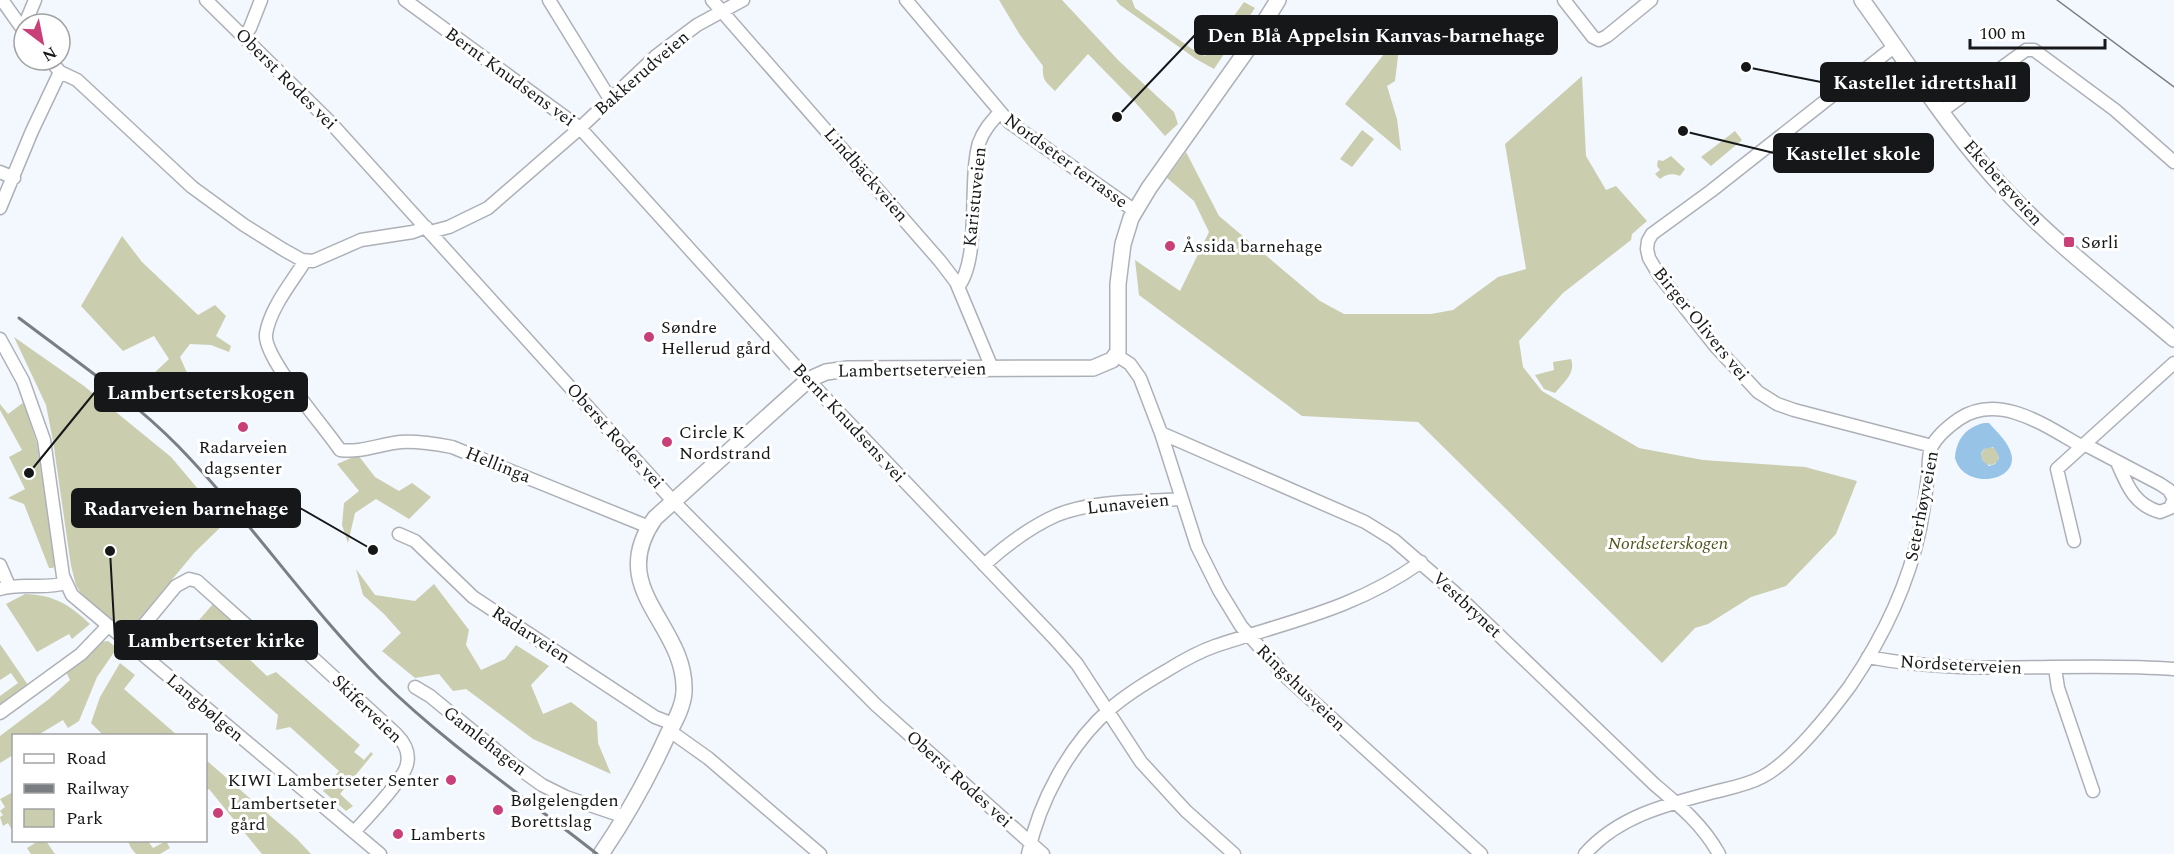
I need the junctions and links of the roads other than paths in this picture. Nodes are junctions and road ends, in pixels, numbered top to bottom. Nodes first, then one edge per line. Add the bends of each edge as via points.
1 (2, 0) edge
2 (206, 0) edge
3 (261, 0) edge
4 (405, 0) edge
5 (549, 0) edge
6 (712, 0) edge
7 (743, 0) edge
8 (906, 0) edge
9 (1278, 0) edge
10 (1564, 0) edge
11 (1651, 0) edge
12 (1862, 0) edge
13 (722, 11) junction
14 (12, 12) edge
15 (244, 37) junction
16 (1895, 46) junction
17 (60, 72) joint
18 (610, 99) junction
19 (1942, 111) junction
20 (1000, 112) junction
21 (580, 128) junction
22 (2174, 162) edge
23 (0, 172) edge
24 (14, 178) junction
25 (0, 208) edge
26 (1135, 211) junction
27 (428, 230) junction
28 (305, 261) junction
29 (958, 286) junction
30 (0, 339) edge
31 (2174, 339) edge
32 (1116, 355) junction
33 (2174, 363) edge
34 (992, 368) junction
35 (808, 380) junction
36 (1161, 433) junction
37 (2082, 445) junction
38 (1932, 446) junction
39 (2117, 462) junction
40 (1181, 499) junction
41 (673, 501) junction
42 (649, 527) junction
43 (399, 534) dead end
44 (2074, 541) dead end
45 (1421, 562) junction
46 (0, 565) edge
47 (984, 565) junction
48 (65, 582) junction
49 (5, 587) edge
50 (107, 627) junction
51 (1248, 636) junction
52 (128, 644) junction
53 (1868, 657) junction
54 (2055, 668) junction
55 (2174, 669) edge
56 (415, 687) dead end
57 (1108, 710) junction
58 (0, 713) edge
59 (672, 728) junction
60 (2093, 791) dead end
61 (1676, 801) junction
62 (625, 817) junction
63 (354, 832) junction
64 (1029, 849) edge
65 (604, 850) edge
66 (380, 854) edge
67 (820, 854) edge
68 (1042, 854) edge
69 (1234, 854) edge
70 (1481, 854) edge
71 (1585, 854) edge
72 (1719, 854) edge

1 - 14 street
2 - 15 street, Oberst Rodes vei
3 - 15 street
4 - 21 street, Bernt Knudsens vei
5 - 18 street
6 - 13 street, Lindbäckveien
7 - 13 street, Bakkerudveien
8 - 20 street, Nordseter terrasse
9 - 26 main road
10 - 11 street via 1599,40
12 - 16 main road, Ekebergveien
13 - 18 street, Bakkerudveien via 672,44
13 - 29 street, Lindbäckveien
15 - 27 street, Oberst Rodes vei via 330,122
16 - 19 main road, Ekebergveien
16 - 38 street, Birger Olivers vei via 1652,234 1647,249 1659,275 1681,303 1746,381 1766,398 1794,410
17 - 24 street
17 - 28 street via 77,80 207,198
18 - 21 street, Bakkerudveien
19 - 22 street via 2026,50 2034,50 2115,110
19 - 31 main road, Ekebergveien via 2027,213
20 - 26 street, Nordseter terrasse via 1022,133
20 - 29 street, Karistuveien via 986,127 978,145 970,249
21 - 27 street, Bakkerudveien via 488,208 449,227
21 - 35 street, Bernt Knudsens vei
23 - 24 street
24 - 25 street
26 - 32 main road via 1125,239 1118,284
27 - 28 street, Bakkerudveien via 361,240
27 - 41 street, Oberst Rodes vei
28 - 42 street, Hellinga via 274,312 266,334 267,346 340,450 401,442 453,447
29 - 34 street, Lindbäckveien
30 - 48 street, Langbølgen via 23,381 44,440
32 - 34 main road, Lambertseterveien via 1093,368
32 - 36 street, Ringshusveien via 1130,364 1140,378
33 - 37 street
34 - 35 main road, Lambertseterveien via 848,369
35 - 41 main road, Lambertseterveien
35 - 47 street, Bernt Knudsens vei
36 - 40 street, Ringshusveien
36 - 45 street, Vestbrynet via 1365,522
37 - 38 street, Seterhøyveien via 2027,417 1992,410 1960,418
37 - 39 street, Seterhøyveien
37 - 44 street via 2057,469
38 - 53 street, Seterhøyveien via 1912,559 1896,603
39 - 39 street, Seterhøyveien via 2172,494 2173,504 2165,511 2156,511 2140,503
40 - 47 street, Lunaveien via 1096,505 1058,515 1017,538
40 - 51 street, Ringshusveien via 1206,566
41 - 42 main road, Lambertseterveien
41 - 64 street, Oberst Rodes vei via 876,705
42 - 59 main road, Lambertseterveien via 639,548 638,571 683,674 683,698
43 - 59 street, Radarveien via 415,541 473,597
45 - 51 street via 1332,610
45 - 61 street, Vestbrynet
46 - 49 street
47 - 57 street, Bernt Knudsens vei via 1077,664
48 - 49 street
48 - 50 street, Langbølgen via 75,598
50 - 52 street, Langbølgen
50 - 58 street via 81,654
51 - 57 street via 1178,664
51 - 70 street, Ringshusveien via 1283,674
52 - 63 street, Langbølgen
52 - 63 street, Skiferveien via 176,586 193,579 253,631 300,646 404,742 408,752 405,770
53 - 54 street, Nordseterveien via 1946,668
53 - 61 street, Seterhøyveien via 1815,729 1767,774 1742,785
54 - 55 street, Nordseterveien
54 - 60 street via 2058,688
56 - 62 street, Gamlehagen via 542,785
57 - 64 street via 1061,771
57 - 69 street, Bernt Knudsens vei via 1142,762 1186,811
59 - 62 main road, Lambertseterveien
59 - 67 street, Radarveien
61 - 71 street, Seterhøyveien via 1624,823
61 - 72 street, Vestbrynet
62 - 65 main road, Lambertseterveien
63 - 66 street, Langbølgen
64 - 68 street, Oberst Rodes vei

